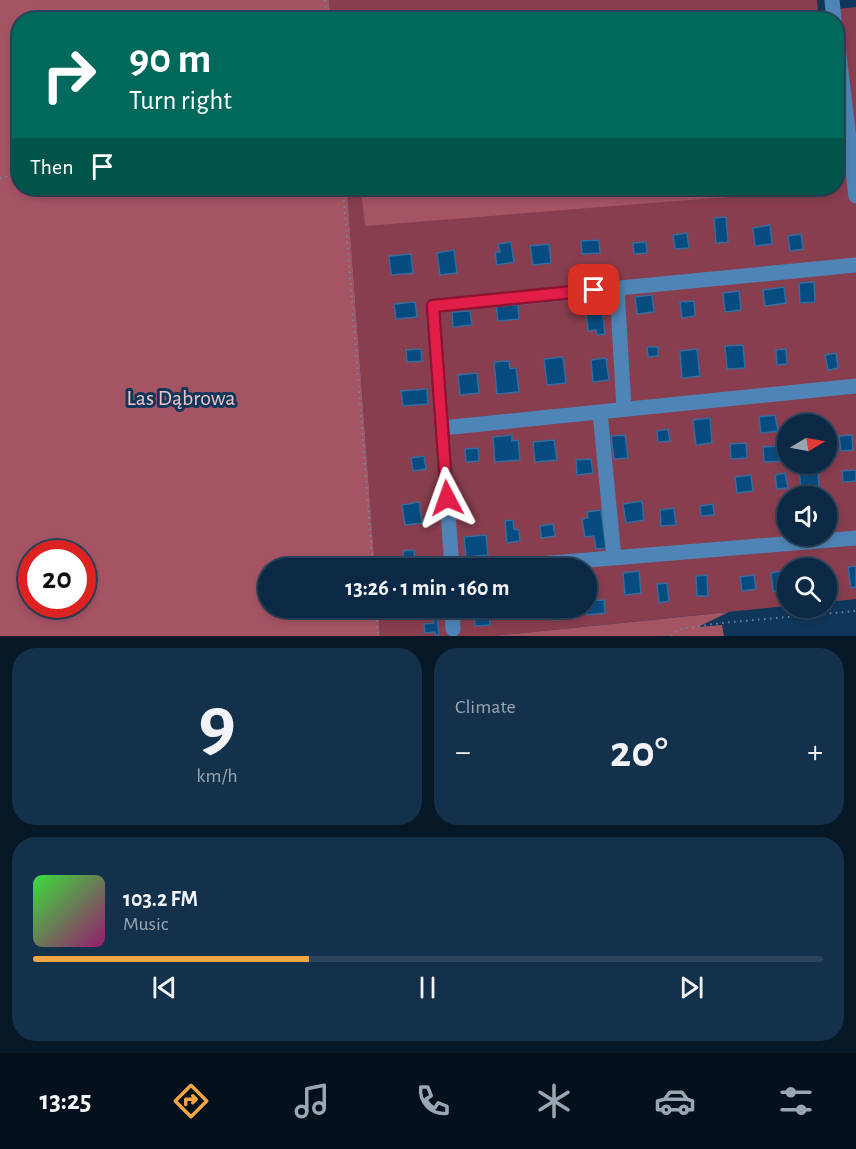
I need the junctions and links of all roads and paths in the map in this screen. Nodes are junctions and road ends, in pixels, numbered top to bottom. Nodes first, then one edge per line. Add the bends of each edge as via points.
1 (844, 129) edge
2 (344, 195) edge
3 (856, 196) edge
4 (856, 265) edge
5 (617, 288) junction
6 (856, 386) edge
7 (624, 409) junction
8 (600, 412) junction
9 (442, 428) junction
10 (856, 538) edge
11 (372, 558) edge
12 (451, 558) edge
13 (614, 558) junction
14 (597, 559) edge
15 (856, 611) edge
16 (377, 618) edge
17 (452, 618) edge
18 (453, 629) dead end
19 (378, 636) edge
20 (670, 636) edge

1 - 3 lane
2 - 11 path
4 - 5 lane
5 - 7 lane
5 - 9 lane via 433,306
6 - 7 lane
7 - 8 lane
8 - 9 lane
8 - 13 lane
9 - 12 lane
10 - 13 lane
13 - 14 lane
15 - 20 path via 680,628
16 - 19 path
17 - 18 lane

